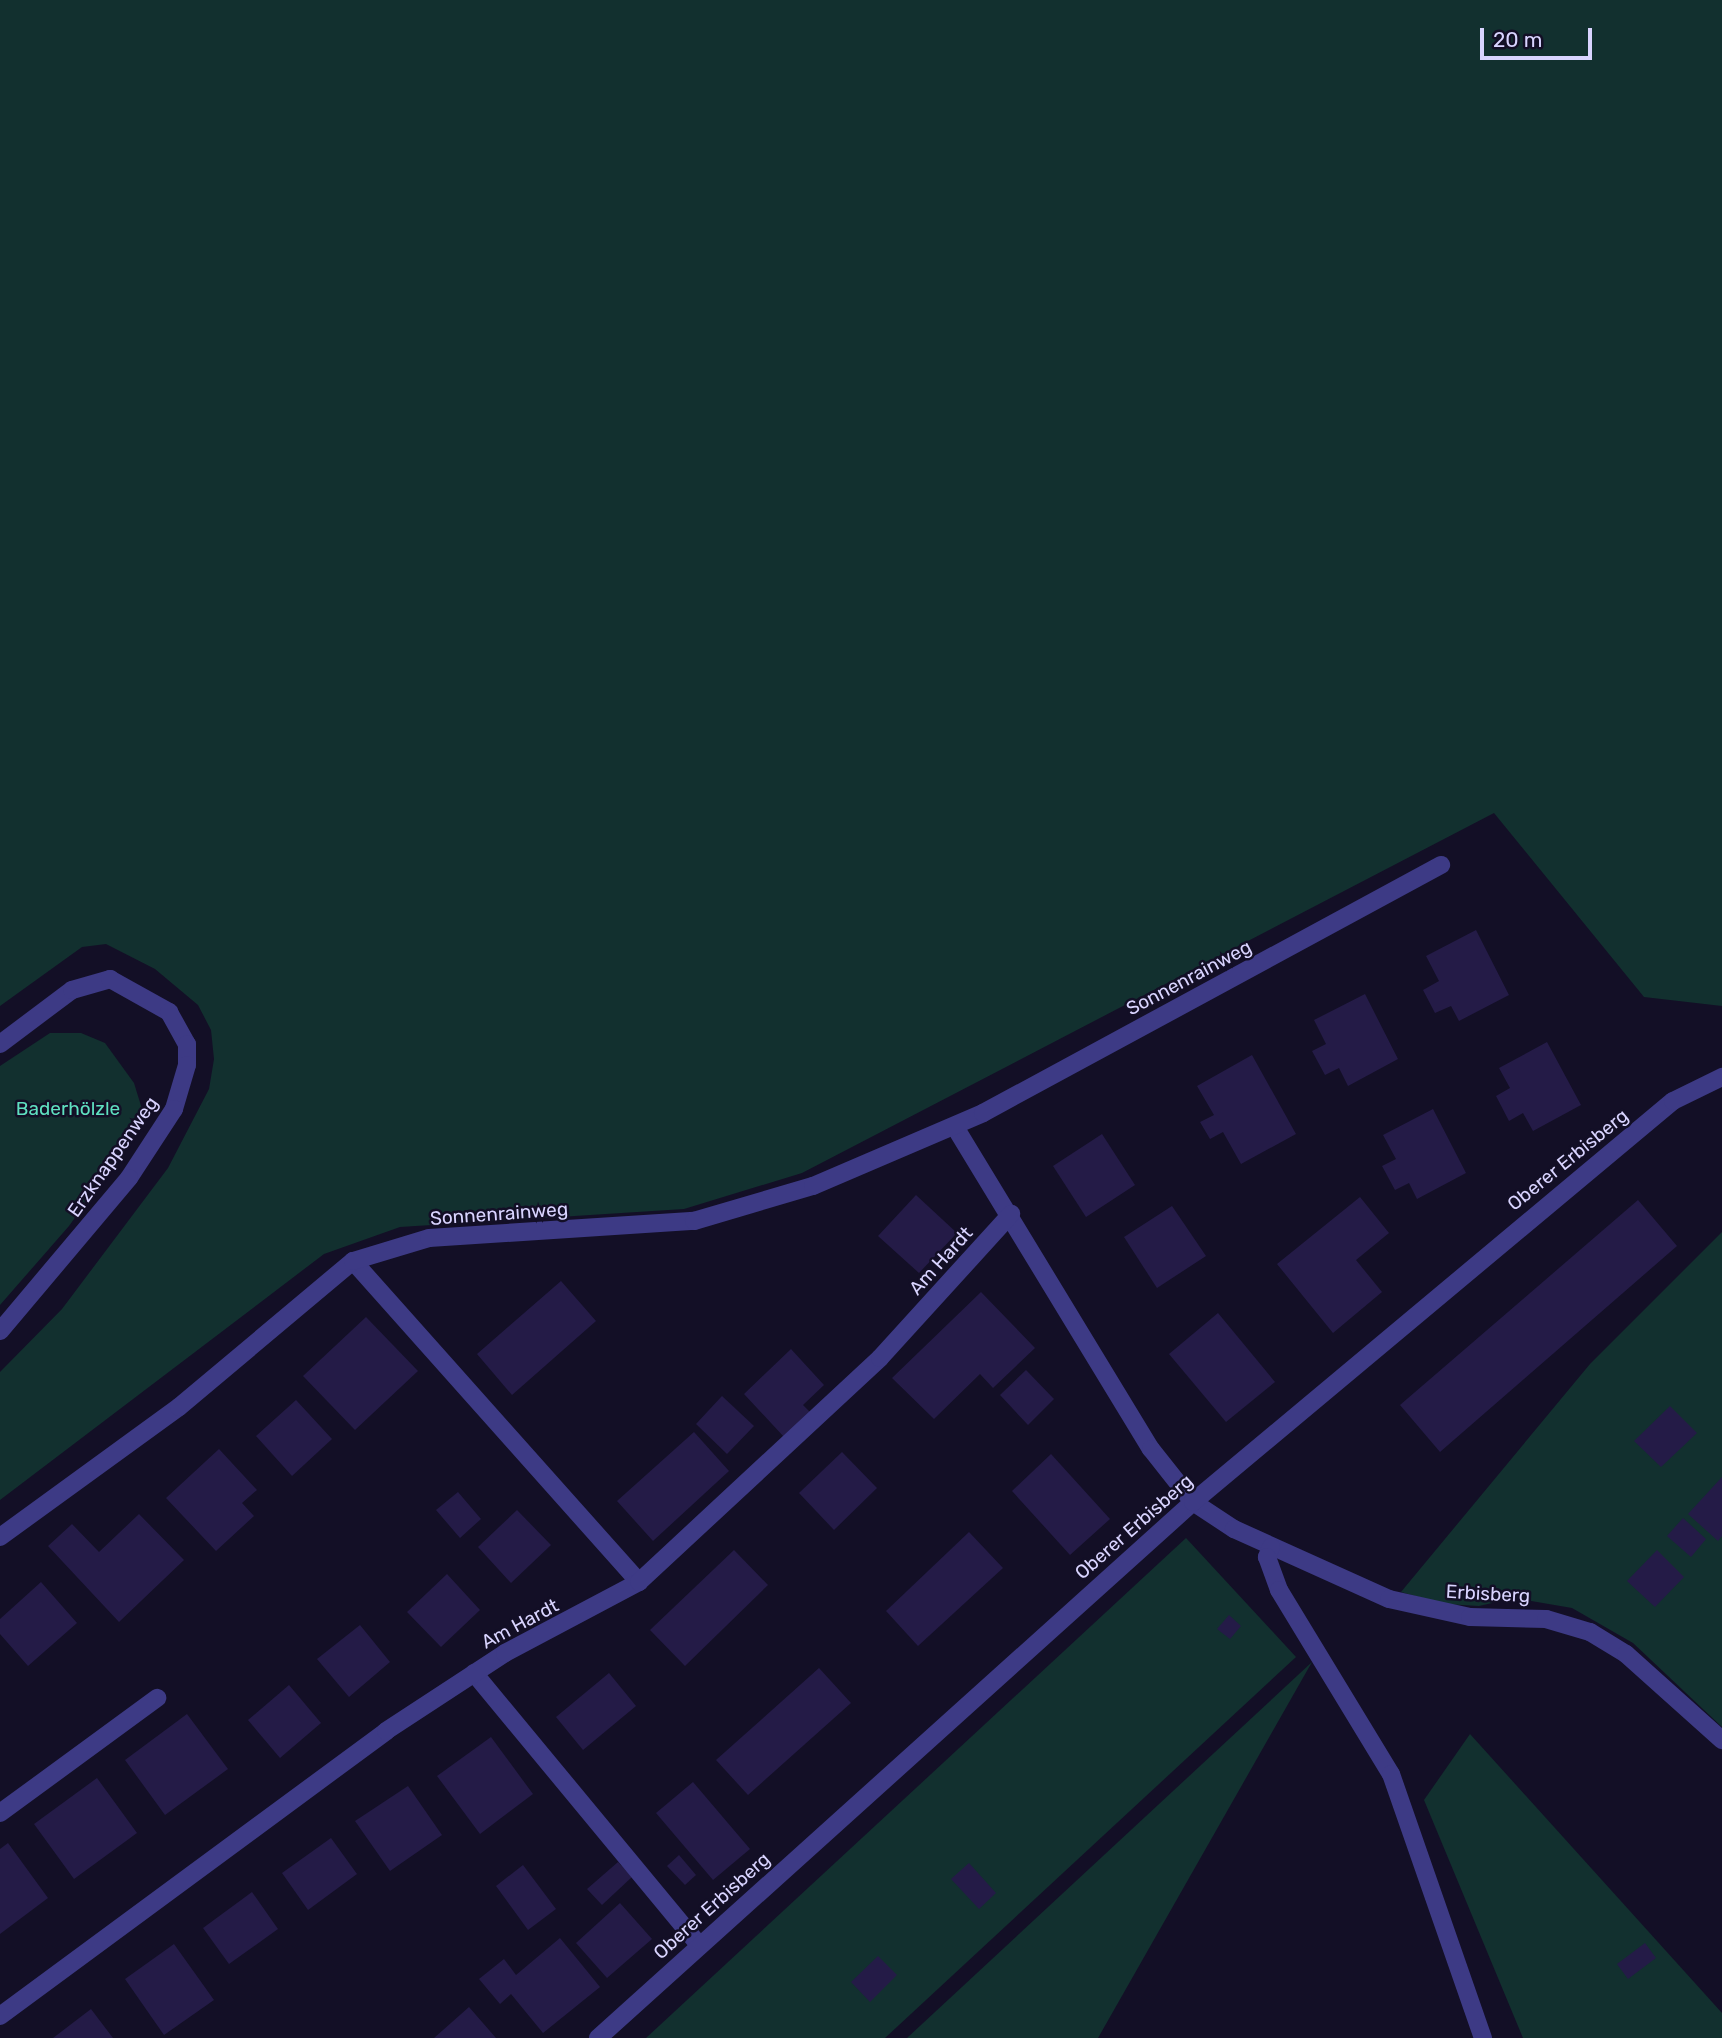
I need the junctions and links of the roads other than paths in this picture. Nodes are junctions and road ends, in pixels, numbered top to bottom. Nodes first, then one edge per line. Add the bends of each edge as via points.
1 (1441, 865) dead end
2 (0, 1044) edge
3 (1722, 1077) edge
4 (955, 1127) junction
5 (1011, 1214) junction
6 (353, 1261) junction
7 (0, 1331) edge
8 (1193, 1502) junction
9 (0, 1537) edge
10 (1271, 1547) junction
11 (639, 1582) junction
12 (474, 1673) junction
13 (157, 1698) dead end
14 (1722, 1740) edge
15 (0, 1813) edge
16 (700, 1946) junction
17 (0, 2016) edge
18 (598, 2038) edge
19 (1483, 2038) edge

1 - 4 street, Sonnenrainweg
2 - 7 street, Erzknappenweg via 72,990 110,979 169,1012 187,1044 187,1065 174,1110 128,1178
3 - 8 street, Oberer Erbisberg via 1673,1101
4 - 5 street
4 - 6 street, Sonnenrainweg via 730,1213 660,1225 429,1238
5 - 8 street via 1151,1449
5 - 11 street, Am Hardt via 862,1377
6 - 9 street, Sonnenrainweg via 179,1407
6 - 11 street
8 - 10 street, Erbisberg
8 - 16 street, Oberer Erbisberg
10 - 14 street, Erbisberg via 1426,1610 1527,1616 1590,1632 1626,1654
10 - 19 street via 1267,1557 1279,1590 1391,1774
11 - 12 street, Am Hardt
12 - 16 street
12 - 17 street, Am Hardt via 321,1776
13 - 15 street
16 - 18 street, Oberer Erbisberg

